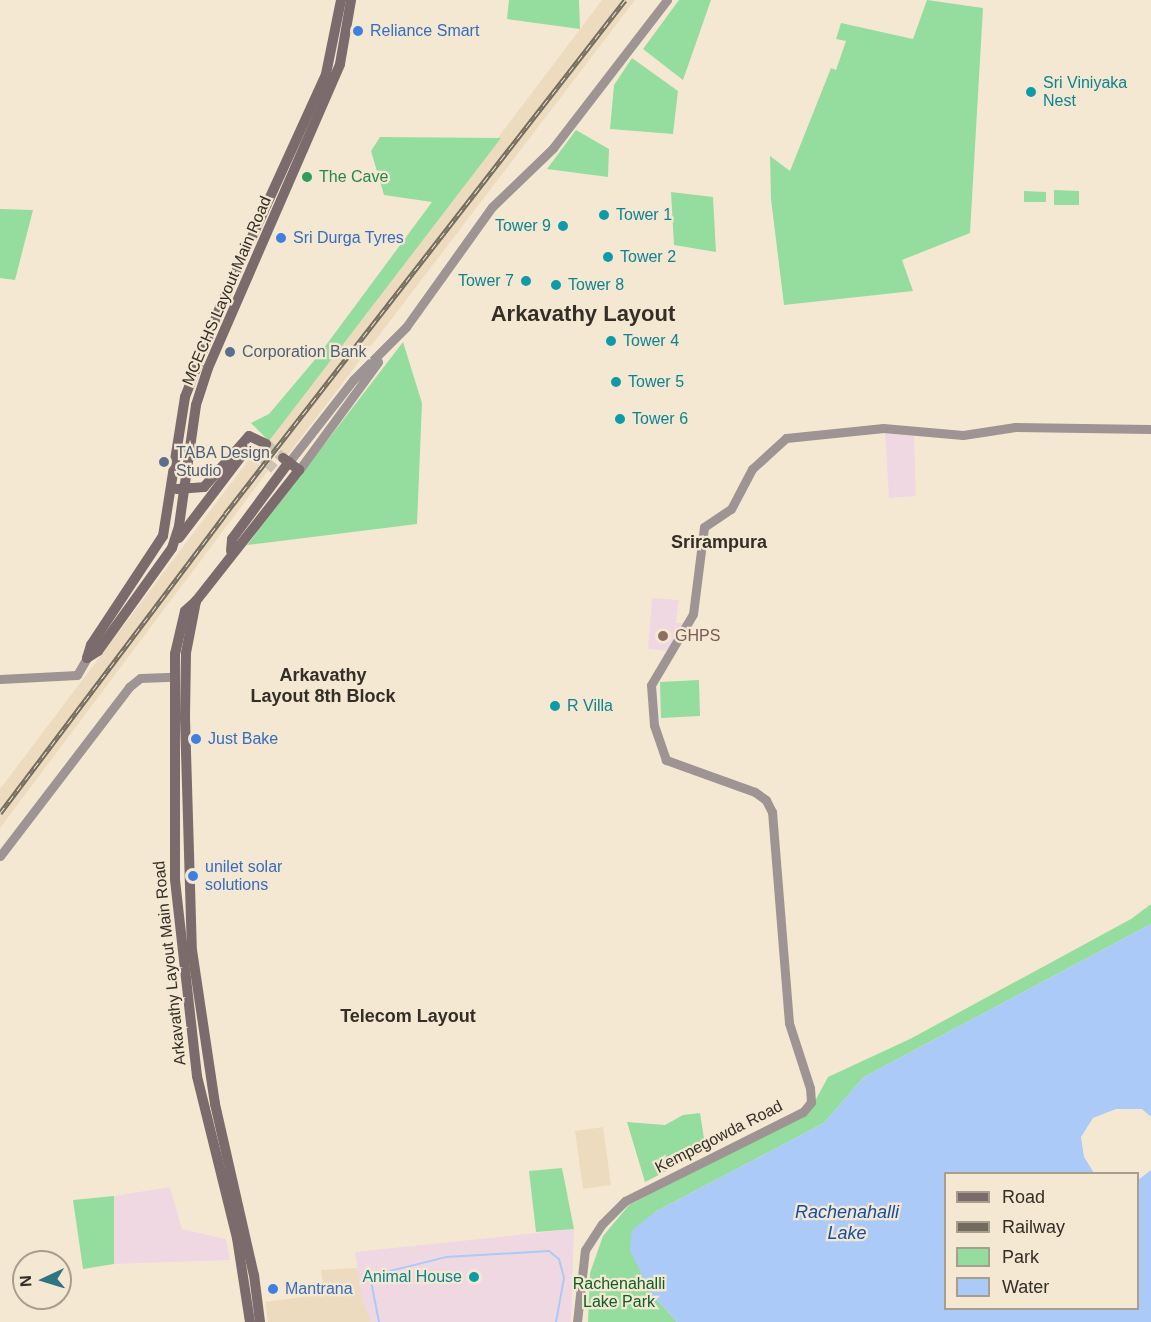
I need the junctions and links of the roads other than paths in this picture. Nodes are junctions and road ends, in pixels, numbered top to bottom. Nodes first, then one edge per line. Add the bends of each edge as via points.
1 (341, 0) edge
2 (351, 0) edge
3 (667, 0) edge
4 (388, 347) junction
5 (1151, 429) edge
6 (266, 444) tunnel mouth
7 (257, 454) dead end
8 (286, 460) junction
9 (299, 470) junction
10 (276, 472) junction
11 (289, 483) junction
12 (171, 489) junction
13 (184, 490) junction
14 (172, 548) junction
15 (231, 551) junction
16 (196, 601) junction
17 (94, 648) junction
18 (87, 658) joint
19 (174, 677) junction
20 (0, 679) edge
21 (186, 682) junction
22 (0, 856) edge
23 (209, 1106) junction
24 (250, 1322) edge
25 (260, 1322) edge
26 (577, 1322) edge

1 - 12 main road, MCECHS Layout Main Road via 326,74 197,364 186,398
2 - 13 main road, MCECHS Layout Main Road via 340,64 195,405
3 - 4 street via 553,148 492,207
4 - 8 street via 353,380
4 - 9 street
5 - 26 street, Kempegowda Road via 1015,427 963,435 883,428 782,441 752,469 731,509 704,527 699,542 693,614 651,685 654,725 666,760 754,792 766,800 772,812 789,1023 811,1102 803,1112 625,1201 602,1224 585,1250
6 - 13 main road via 249,436 204,488
7 - 14 main road via 246,450
8 - 9 main road
8 - 10 main road, Arkavathy Layout Main Road
9 - 11 main road, Arkavathy Layout Main Road
10 - 11 main road
10 - 15 main road, Arkavathy Layout Main Road via 232,539
11 - 15 main road, Arkavathy Layout Main Road
12 - 13 main road
12 - 17 main road, MCECHS Layout Main Road via 163,536
13 - 14 main road, MCECHS Layout Main Road
14 - 17 main road, MCECHS Layout Main Road
15 - 16 main road, Arkavathy Layout Main Road
16 - 19 main road, Arkavathy Layout Main Road via 182,619
16 - 21 main road, Arkavathy Layout Main Road via 186,653
17 - 18 main road
18 - 20 street via 77,675
19 - 21 main road
19 - 22 street via 140,678 129,687
19 - 23 main road, Arkavathy Layout Main Road via 175,879 185,986
21 - 23 main road, Arkavathy Layout Main Road via 188,897
23 - 24 main road, Arkavathy Layout Main Road
23 - 25 main road, Arkavathy Layout Main Road via 254,1275

